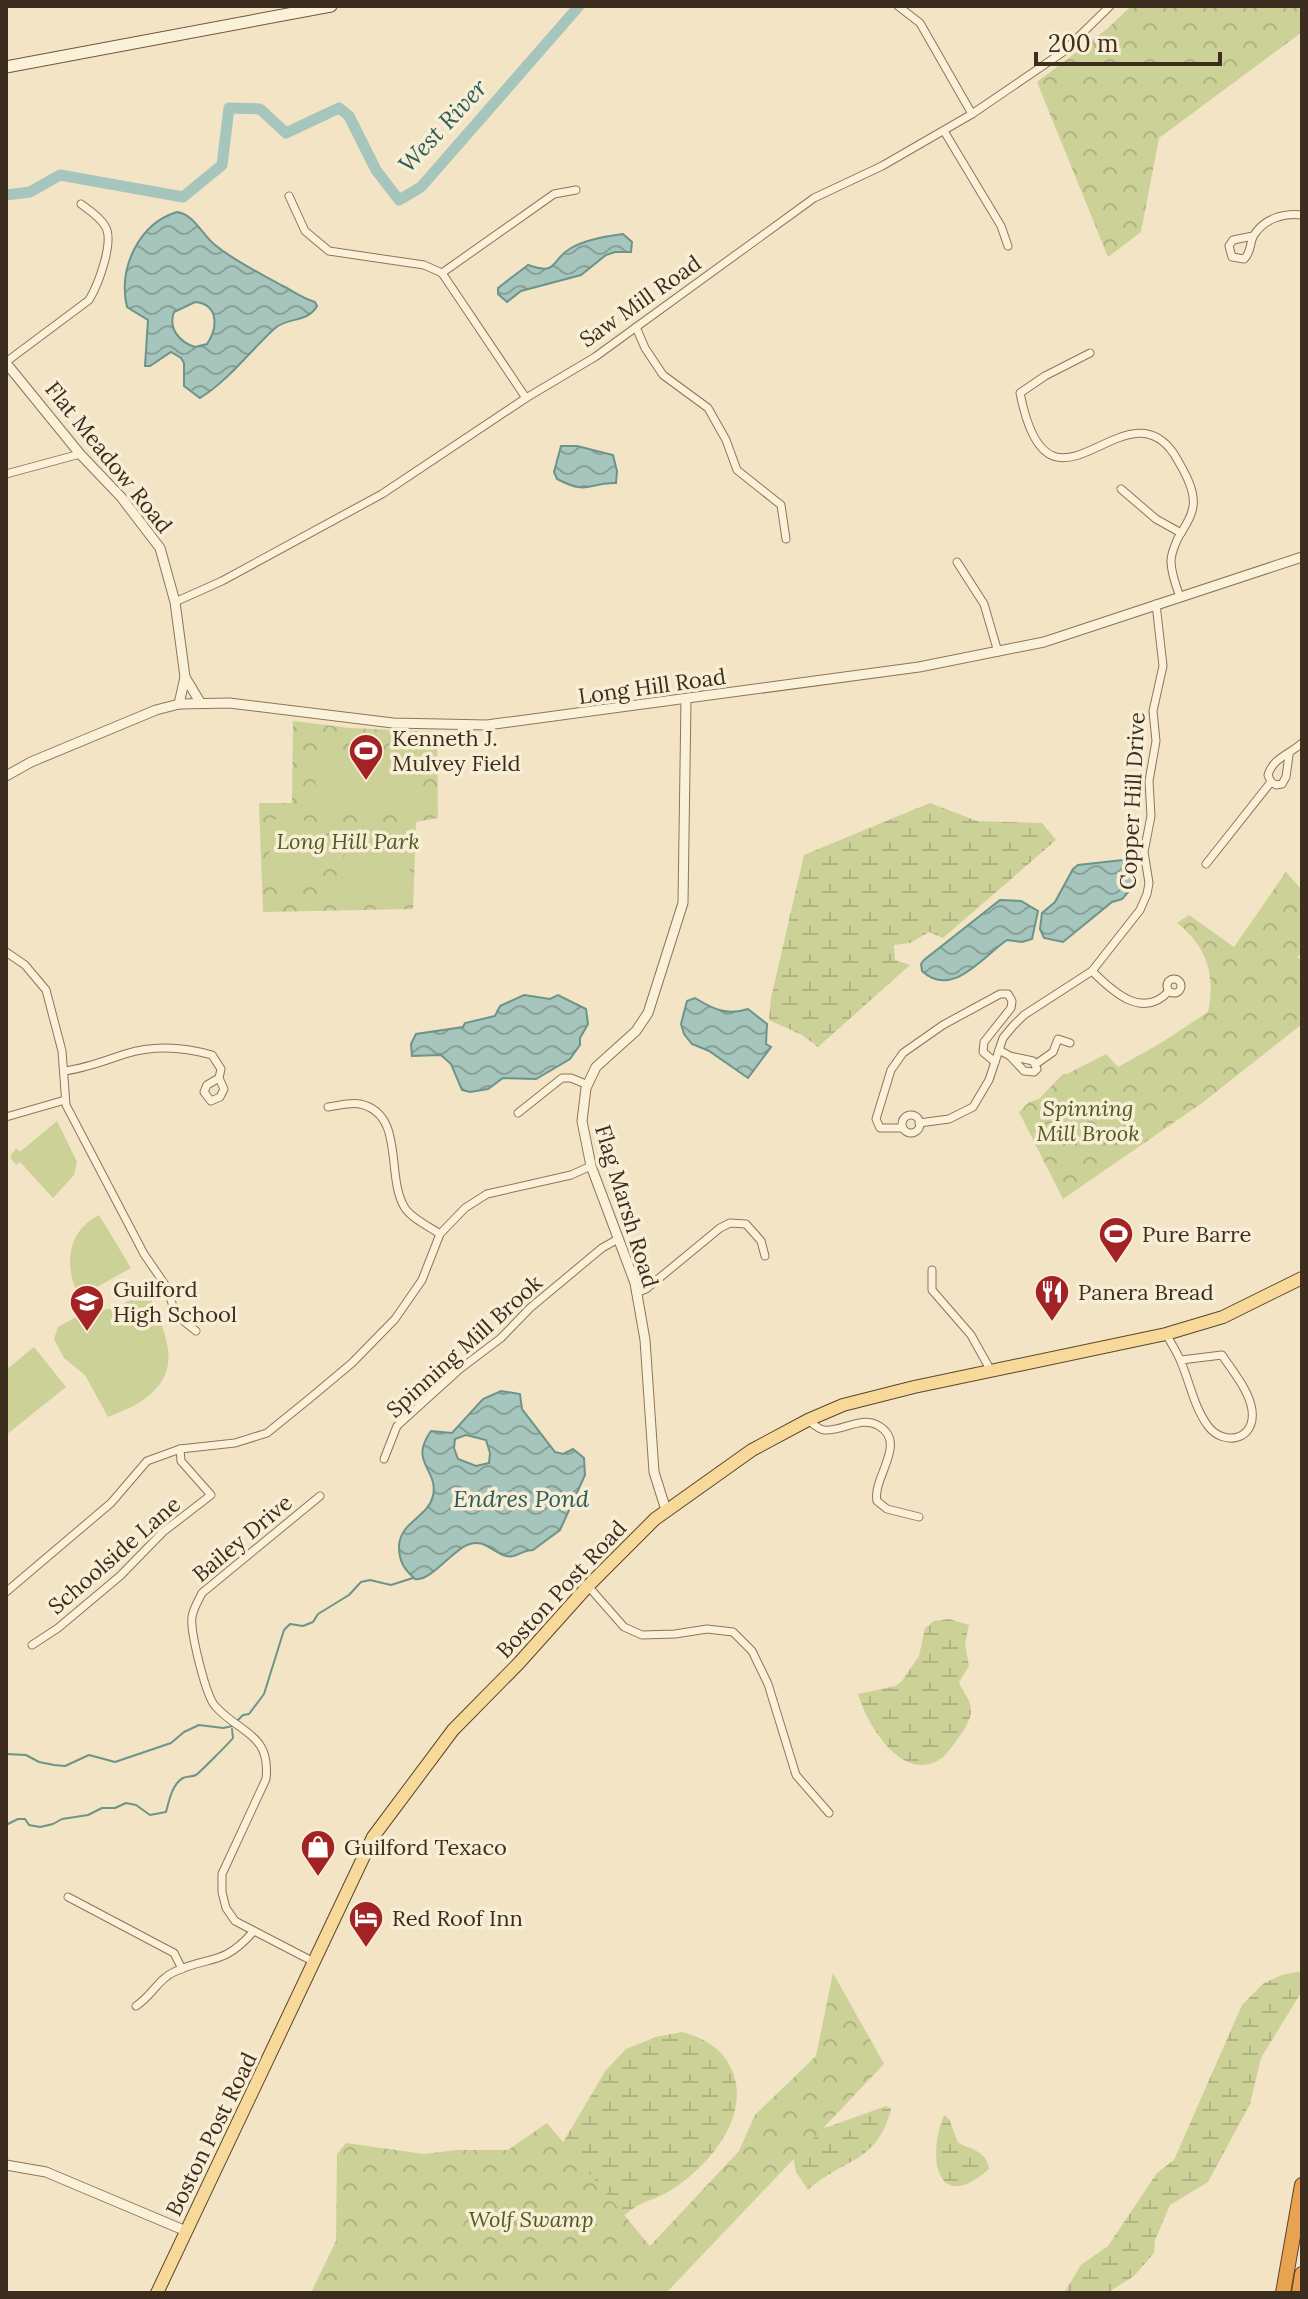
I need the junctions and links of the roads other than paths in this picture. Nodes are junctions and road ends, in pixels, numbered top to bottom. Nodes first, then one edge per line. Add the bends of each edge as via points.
1 (331, 6) edge
2 (898, 6) edge
3 (1110, 6) edge
4 (6, 67) edge
5 (972, 114) junction
6 (944, 131) junction
7 (576, 190) dead end
8 (289, 196) dead end
9 (81, 204) dead end
10 (1302, 215) edge
11 (1253, 236) dead end
12 (1008, 246) dead end
13 (442, 273) junction
14 (636, 327) junction
15 (1090, 353) dead end
16 (6, 362) edge
17 (526, 398) junction
18 (80, 454) junction
19 (6, 474) edge
20 (1121, 489) dead end
21 (1181, 533) junction
22 (786, 539) dead end
23 (1302, 557) edge
24 (957, 562) dead end
25 (1180, 597) junction
26 (175, 602) junction
27 (1156, 604) junction
28 (998, 652) junction
29 (185, 677) junction
30 (686, 700) junction
31 (200, 702) junction
32 (179, 704) junction
33 (1302, 743) edge
34 (1289, 755) junction
35 (6, 776) edge
36 (1271, 782) junction
37 (1206, 864) dead end
38 (6, 952) edge
39 (1092, 971) junction
40 (1169, 991) dead end
41 (1070, 1043) dead end
42 (999, 1050) junction
43 (1010, 1056) junction
44 (995, 1062) junction
45 (1036, 1064) junction
46 (65, 1071) junction
47 (219, 1078) dead end
48 (588, 1085) junction
49 (65, 1100) junction
50 (328, 1107) dead end
51 (518, 1113) dead end
52 (6, 1117) edge
53 (919, 1123) junction
54 (903, 1128) junction
55 (591, 1166) junction
56 (440, 1234) junction
57 (618, 1239) junction
58 (765, 1256) dead end
59 (932, 1270) dead end
60 (1302, 1278) edge
61 (636, 1293) junction
62 (196, 1331) dead end
63 (1166, 1334) junction
64 (1181, 1360) junction
65 (992, 1373) junction
66 (808, 1420) junction
67 (180, 1449) junction
68 (384, 1459) dead end
69 (320, 1496) dead end
70 (666, 1510) junction
71 (919, 1517) dead end
72 (588, 1586) junction
73 (6, 1592) edge
74 (32, 1645) dead end
75 (829, 1813) dead end
76 (68, 1897) dead end
77 (253, 1932) junction
78 (314, 1962) junction
79 (182, 1969) junction
80 (136, 2006) dead end
81 (6, 2165) edge
82 (1302, 2185) edge
83 (186, 2231) junction
84 (1302, 2274) edge
85 (157, 2293) edge
86 (1283, 2293) edge
87 (1299, 2293) edge

1 - 4 main road
2 - 5 street via 920,23
3 - 5 street, Saw Mill Road via 1063,52
5 - 6 street, Saw Mill Road
6 - 12 street
6 - 14 street, Saw Mill Road via 814,198
7 - 13 street via 554,194
8 - 13 street via 305,231 329,251 424,265
9 - 16 street via 109,234 94,291
10 - 11 street via 1276,217
13 - 17 street
14 - 17 street, Saw Mill Road
14 - 22 street via 663,375 708,408 737,470 781,505
15 - 21 street via 1020,393 1034,441 1045,452 1066,458 1130,433 1152,435 1181,467 1194,498
16 - 18 street, Flat Meadow Road
17 - 26 street, Saw Mill Road via 382,494
18 - 19 street
18 - 26 street, Flat Meadow Road via 160,548
20 - 21 street
21 - 25 street via 1171,561
23 - 25 street, Long Hill Road
24 - 28 street via 989,615
25 - 27 street, Long Hill Road
26 - 29 street, Flat Meadow Road
27 - 28 street, Long Hill Road
27 - 39 street, Copper Hill Drive via 1163,666 1153,711 1156,741 1144,852 1149,883 1140,910
28 - 30 street, Long Hill Road
29 - 31 street, Flat Meadow Road
29 - 32 street, Flat Meadow Road
30 - 31 street, Long Hill Road via 455,726
30 - 48 street, Flag Marsh Road via 683,903 673,943 648,1013 596,1067
31 - 32 street, Long Hill Road
32 - 35 street, Long Hill Road
33 - 34 street
34 - 36 street via 1270,768
34 - 36 street via 1282,784
36 - 37 street
38 - 46 street via 46,990
39 - 40 street via 1110,989 1148,1005
39 - 42 street, Copper Hill Drive via 1024,1015
41 - 45 street via 1058,1039 1053,1052
42 - 43 street
42 - 44 street, Copper Hill Drive
43 - 45 street
43 - 45 street via 1028,1073
44 - 53 street, Copper Hill Drive via 973,1107 959,1116
44 - 54 street via 983,1052 984,1042 1011,1008 1008,994 943,1025 897,1060 876,1119 880,1128
46 - 47 street via 154,1048 212,1055 221,1069
46 - 49 street
48 - 51 street via 562,1078
48 - 55 street, Flag Marsh Road via 582,1121
49 - 52 street
49 - 62 street via 144,1254 168,1289 175,1314
50 - 56 street via 358,1104 376,1111 389,1131 405,1210
53 - 54 street via 913,1132
53 - 54 street via 915,1116 907,1116
55 - 56 street, Schoolside Lane via 487,1194
55 - 57 street, Flag Marsh Road
56 - 67 street, Schoolside Lane via 422,1280 395,1319 309,1399 267,1433 235,1443
57 - 61 street, Flag Marsh Road
57 - 68 street, Spinning Mill Brook via 530,1308 397,1426
58 - 61 street via 761,1241 746,1224 730,1223
59 - 65 street via 932,1290 971,1335
60 - 63 main road, Boston Post Road via 1223,1317
61 - 70 street, Flag Marsh Road via 654,1472
63 - 64 street
63 - 65 main road, Boston Post Road
64 - 64 street via 1208,1427 1223,1438 1243,1436 1250,1428 1252,1407 1222,1355
65 - 66 main road, Boston Post Road via 843,1405
66 - 70 main road, Boston Post Road via 752,1450
66 - 71 street via 827,1430 877,1424 885,1431 891,1455 876,1484 877,1501
67 - 73 street, Schoolside Lane via 147,1461 111,1503
67 - 74 street, Schoolside Lane via 181,1461 211,1495
69 - 77 street, Bailey Drive via 202,1593 192,1614 193,1638 213,1705 251,1733 268,1762 266,1779 222,1874 226,1908
70 - 72 main road, Boston Post Road
72 - 75 street via 624,1627 642,1635 733,1632 752,1651 768,1684 796,1775
72 - 78 main road, Boston Post Road via 453,1730 400,1798 368,1848
76 - 79 street via 174,1953
77 - 78 street
77 - 79 street via 238,1950
78 - 83 main road, Boston Post Road
79 - 80 street
81 - 83 street via 46,2172
82 - 86 highway
83 - 85 main road, Boston Post Road
84 - 87 highway

